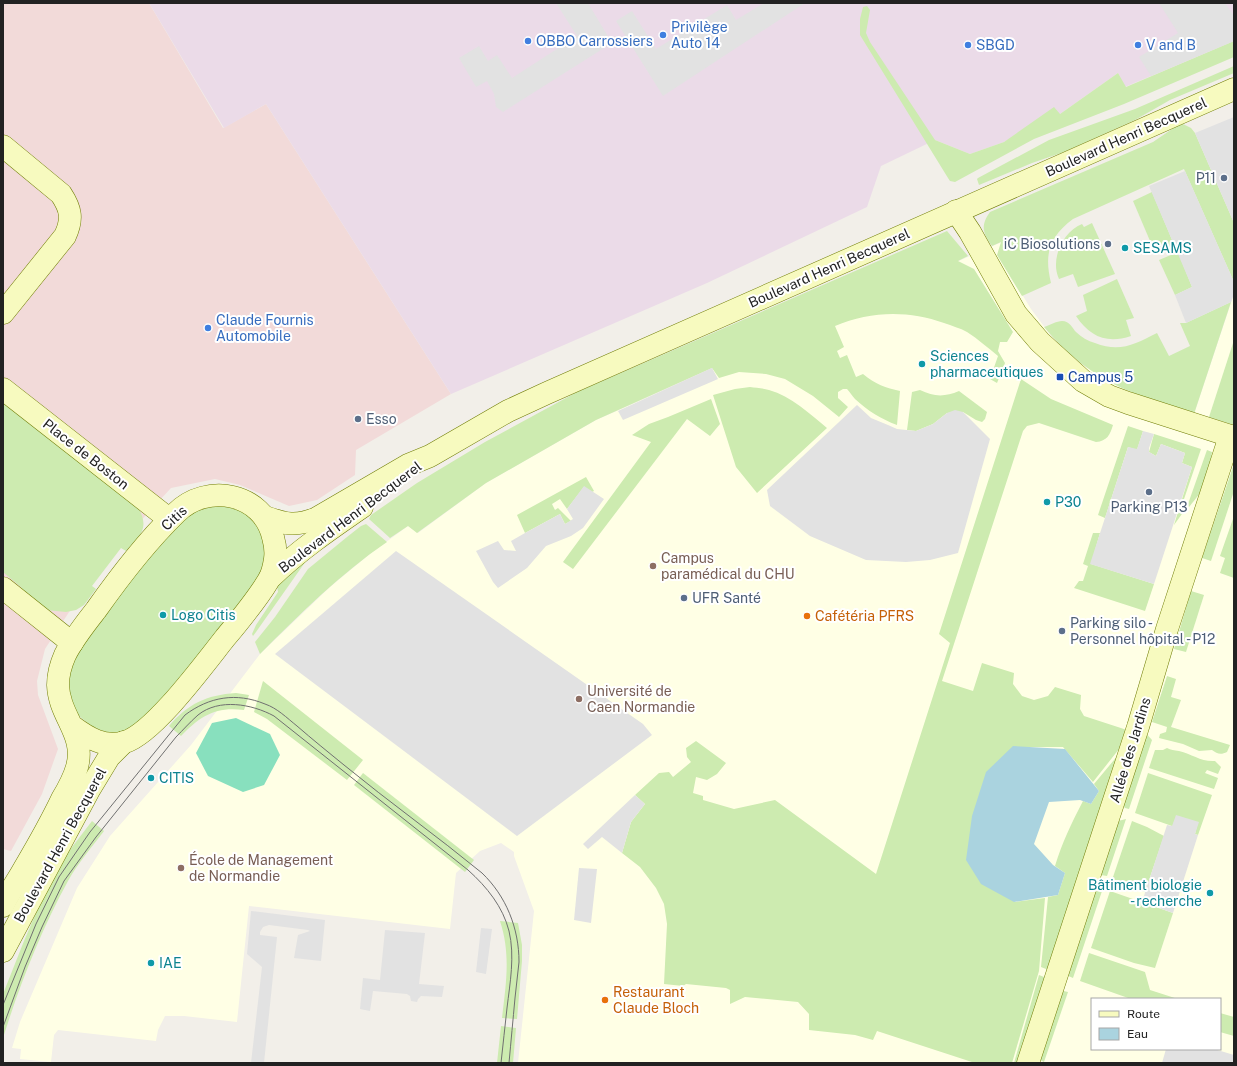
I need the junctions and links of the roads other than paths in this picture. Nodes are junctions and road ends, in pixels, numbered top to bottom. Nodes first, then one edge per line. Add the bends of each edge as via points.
1 (1234, 89) edge
2 (3, 146) edge
3 (956, 211) junction
4 (3, 313) edge
5 (3, 389) edge
6 (1232, 436) edge
7 (430, 456) junction
8 (265, 516) junction
9 (170, 519) junction
10 (270, 578) junction
11 (3, 588) edge
12 (72, 642) junction
13 (72, 726) junction
14 (133, 737) junction
15 (3, 906) edge
16 (3, 951) edge
17 (1028, 1063) edge

1 - 3 main road, Boulevard Henri Becquerel
2 - 4 main road via 61,194 70,211 69,228 65,236
3 - 6 main road via 1016,314 1040,342 1083,381 1128,403
3 - 7 main road, Boulevard Henri Becquerel via 540,396 508,411
5 - 9 main road, Place de Boston
6 - 17 main road, Allée des Jardins via 1169,621 1138,727
7 - 8 main road, Boulevard Henri Becquerel via 408,464 310,521 291,524
7 - 10 main road, Boulevard Henri Becquerel via 405,478 326,532
8 - 9 main road, Citis via 250,504 222,495 196,499
8 - 10 main road via 270,526 276,556
9 - 12 main road, Citis via 119,579
10 - 14 main road via 190,682 151,725
11 - 12 main road
12 - 13 main road, Citis via 58,673 59,698
13 - 14 main road via 88,738 106,743
13 - 15 main road, Boulevard Henri Becquerel via 79,746 73,778 47,830
14 - 16 main road, Boulevard Henri Becquerel via 109,757

